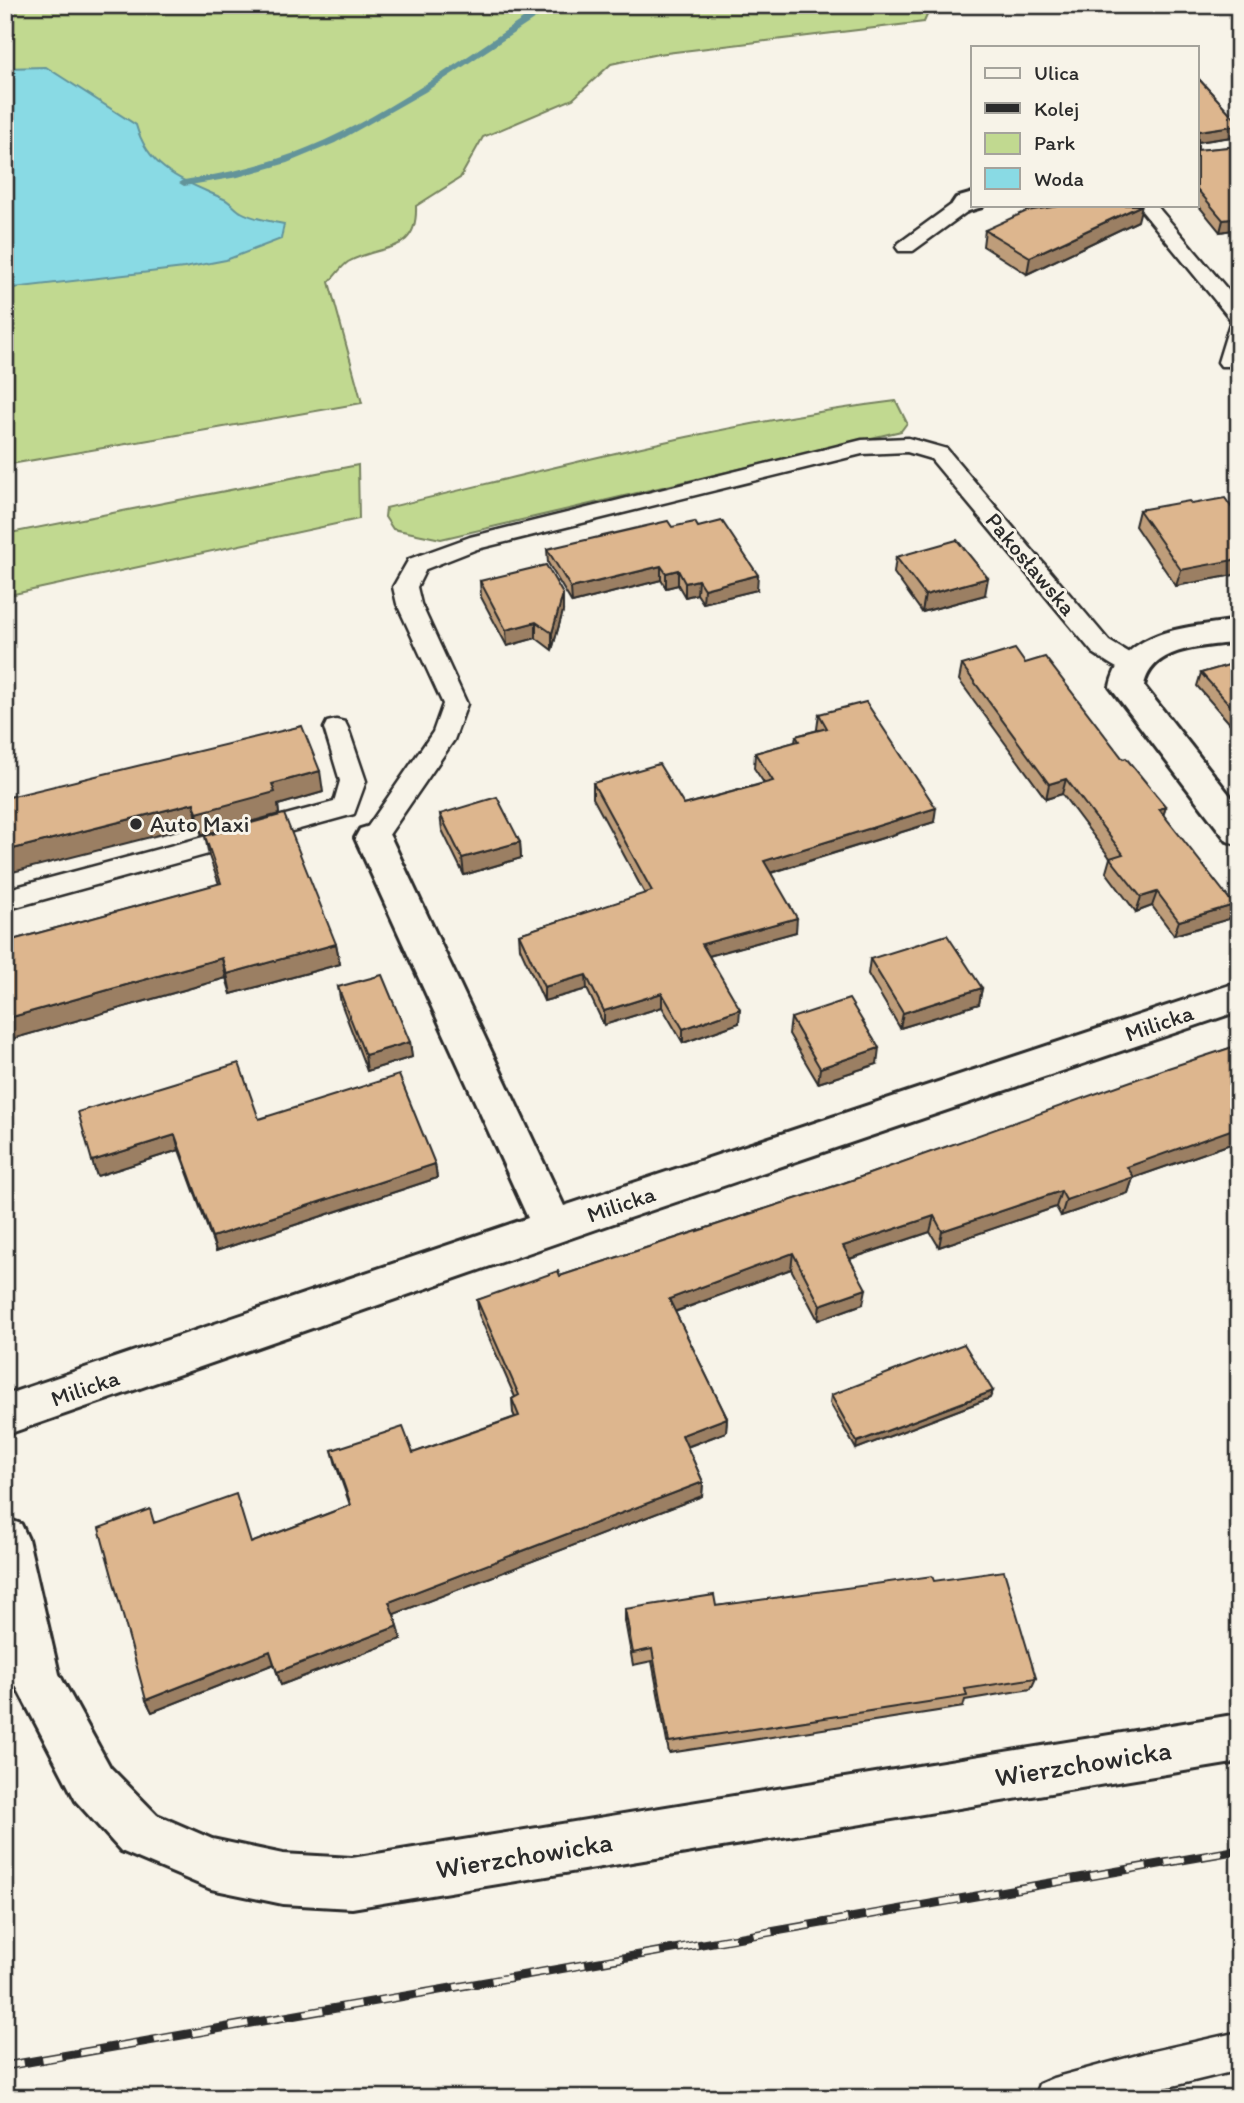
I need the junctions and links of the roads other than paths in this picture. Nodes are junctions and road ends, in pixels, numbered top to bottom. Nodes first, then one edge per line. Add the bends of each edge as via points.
1 (969, 203) edge
2 (1147, 206) edge
3 (906, 247) dead end
4 (1239, 316) edge
5 (1239, 323) edge
6 (1228, 362) dead end
7 (1239, 631) edge
8 (1131, 665) junction
9 (335, 728) dead end
10 (1239, 832) edge
11 (373, 838) joint
12 (5, 900) edge
13 (1239, 996) edge
14 (553, 1227) junction
15 (5, 1415) edge
16 (5, 1539) edge
17 (1239, 1738) edge
18 (1239, 2051) edge
19 (1053, 2098) edge

1 - 3 lane
2 - 4 lane
5 - 6 lane
7 - 8 street via 1163,645 1146,651
8 - 10 street via 1127,687
8 - 11 lane, Pakosławska via 1101,647 939,454 908,444 862,447 470,544 417,564 405,587 409,604 455,704 445,734
9 - 12 lane via 353,781 345,808
11 - 14 street
13 - 14 street, Milicka
14 - 15 street, Milicka
16 - 17 street, Wierzchowicka via 37,1680 93,1784 139,1833 211,1864 283,1879 352,1883
18 - 19 lane

